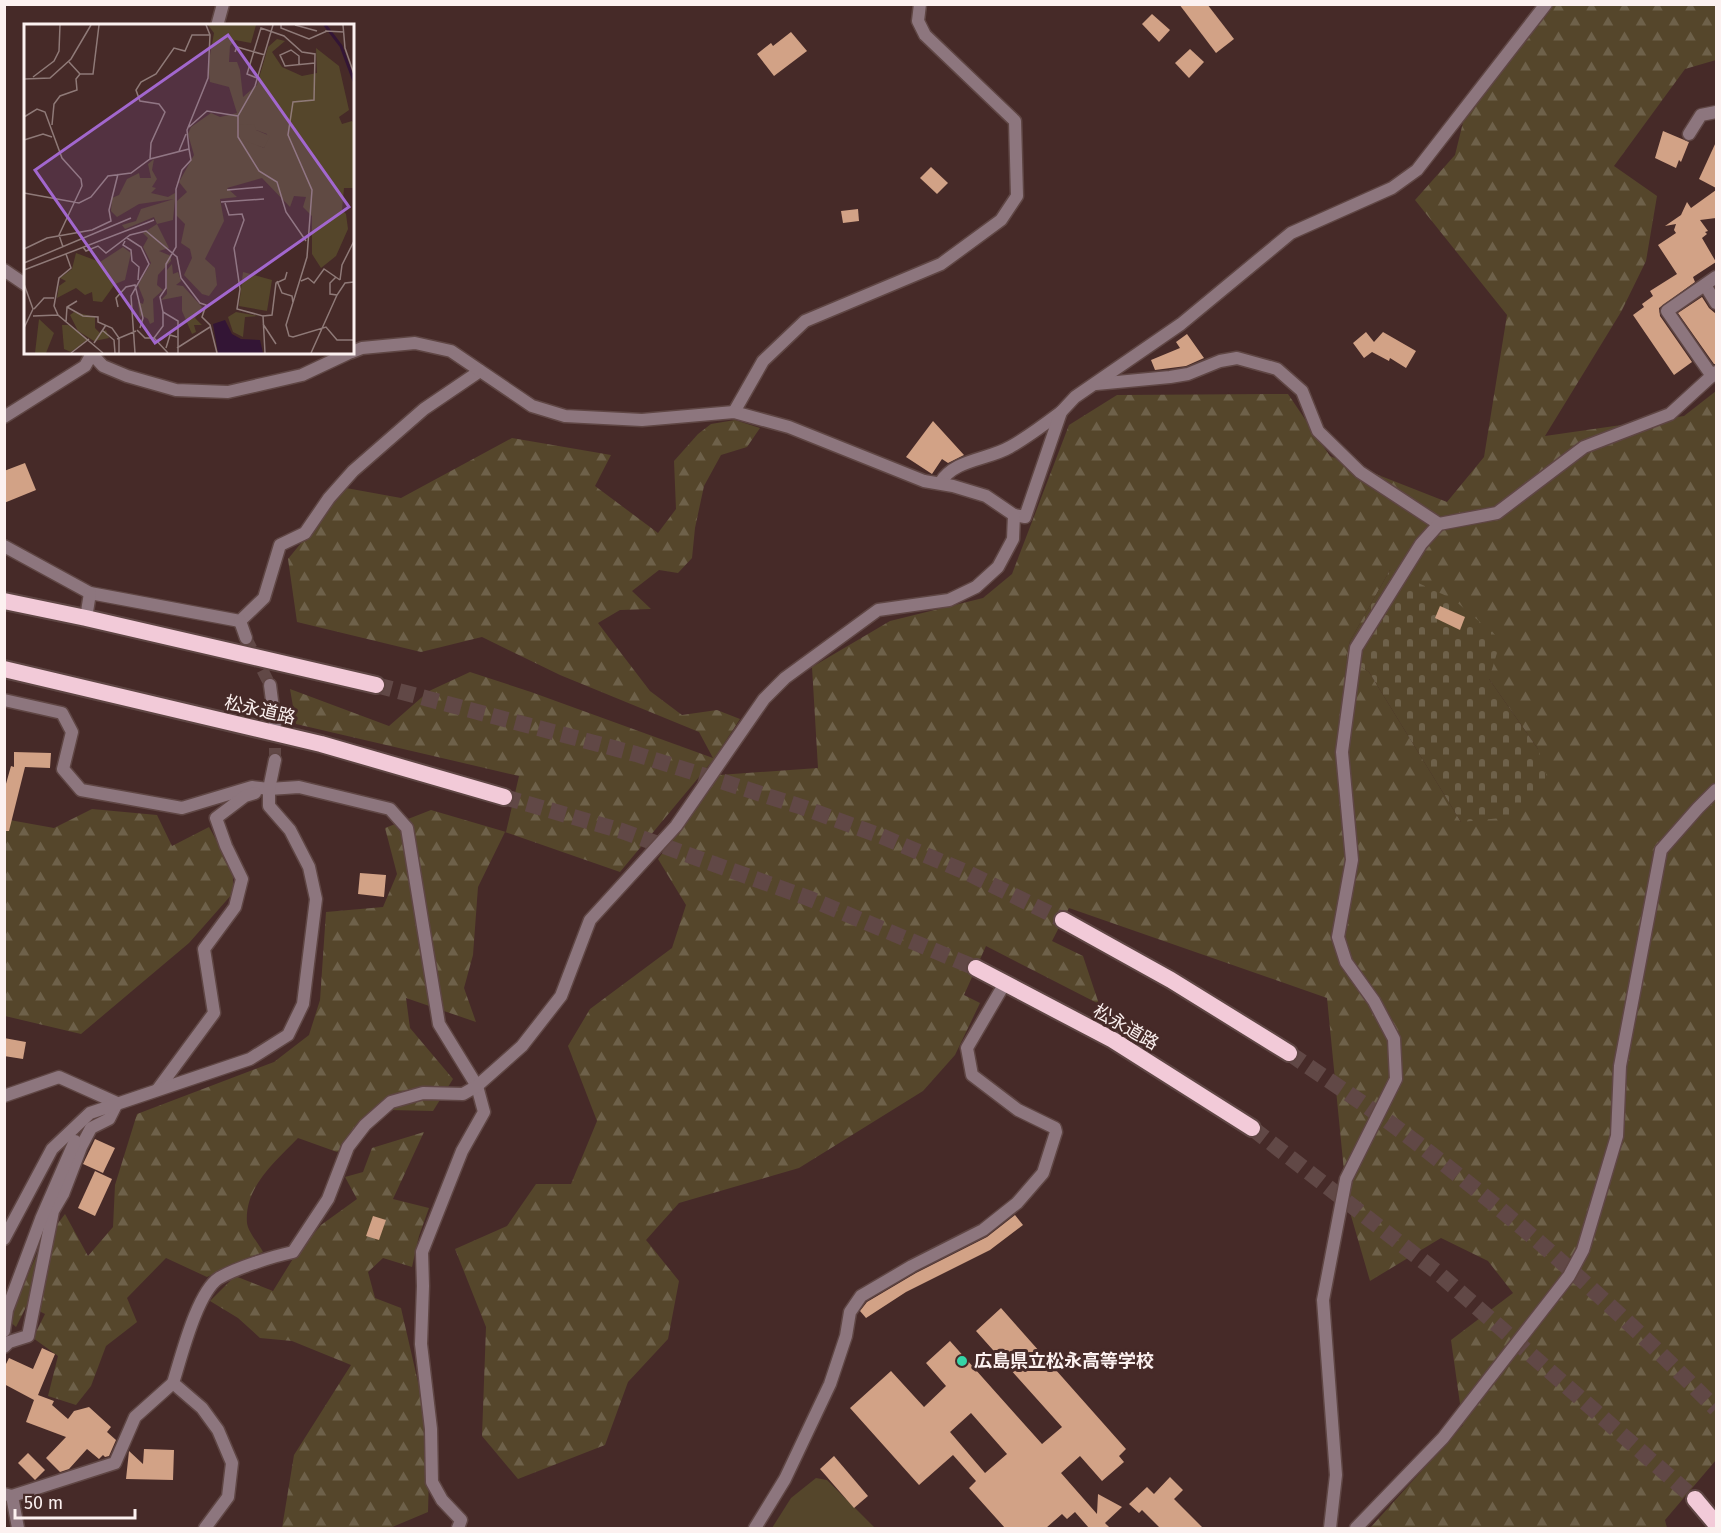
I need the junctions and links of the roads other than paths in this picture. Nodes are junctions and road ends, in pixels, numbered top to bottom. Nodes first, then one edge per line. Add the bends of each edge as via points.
1 (223, 4) edge
2 (921, 4) edge
3 (1546, 4) edge
4 (218, 24) edge
5 (1716, 112) edge
6 (1689, 134) dead end
7 (4, 270) edge
8 (1716, 277) edge
9 (24, 284) edge
10 (1705, 285) junction
11 (1716, 303) edge
12 (354, 351) edge
13 (91, 354) edge
14 (92, 354) edge
15 (348, 354) edge
16 (480, 371) junction
17 (1714, 374) edge
18 (1094, 384) junction
19 (734, 412) junction
20 (1061, 412) junction
21 (4, 417) edge
22 (940, 483) junction
23 (1014, 516) junction
24 (1439, 524) junction
25 (4, 546) edge
26 (90, 593) junction
27 (4, 601) edge
28 (86, 618) junction
29 (240, 621) junction
30 (246, 638) tunnel mouth
31 (4, 669) edge
32 (270, 685) tunnel mouth
33 (376, 685) tunnel mouth
34 (4, 699) edge
35 (275, 724) tunnel mouth
36 (275, 760) tunnel mouth
37 (269, 789) junction
38 (1716, 790) edge
39 (504, 797) tunnel mouth
40 (1063, 920) tunnel mouth
41 (976, 968) tunnel mouth
42 (1005, 983) junction
43 (1289, 1053) tunnel mouth
44 (477, 1086) junction
45 (158, 1089) junction
46 (4, 1096) edge
47 (117, 1104) junction
48 (1252, 1128) tunnel mouth
49 (69, 1133) junction
50 (4, 1239) edge
51 (4, 1331) edge
52 (4, 1347) edge
53 (173, 1383) junction
54 (8, 1495) edge
55 (1716, 1524) edge
56 (18, 1528) edge
57 (205, 1528) edge
58 (458, 1528) edge
59 (755, 1528) edge
60 (1330, 1528) edge
61 (1356, 1528) edge
62 (1706, 1528) edge

1 - 4 street
2 - 19 street via 918,21 925,35 1016,121 1017,196 1001,220 941,264 805,321 763,361
3 - 18 street via 1417,170 1392,188 1291,233 1181,324
5 - 6 street via 1701,115
7 - 9 street
8 - 10 street
10 - 11 street
10 - 17 street via 1667,311
12 - 16 street via 415,343 451,351
13 - 21 street via 85,366
14 - 15 street via 103,366 176,390 228,392 302,375
16 - 19 street via 532,406 565,416 642,420
16 - 29 street via 424,410 353,471 305,533 280,545 264,598
17 - 24 street via 1670,414 1584,447 1497,513
18 - 20 street
18 - 24 street via 1188,374 1220,360 1237,358 1277,369 1302,391 1318,430 1360,472
19 - 22 street via 789,427 924,481
20 - 22 street via 1009,448 968,462 945,475
20 - 23 street via 1025,517
22 - 23 street via 986,496
23 - 44 street via 1013,539 998,567 976,587 949,600 878,610 785,678 764,699 676,826 590,920 561,996 522,1046
24 - 60 street via 1421,544 1356,648 1342,752 1352,860 1338,937 1346,962 1374,1001 1394,1039 1396,1079 1346,1179 1323,1300 1336,1475
25 - 26 street
26 - 28 street
26 - 29 street
27 - 28 highway
28 - 33 highway
29 - 30 street
31 - 39 highway, 松永道路 via 321,744
32 - 35 street
34 - 37 street via 62,713 72,732 63,769 81,790 182,808 252,787
36 - 37 street
37 - 44 street via 299,787 390,809 407,828 438,1024
37 - 45 street via 245,796 216,818 242,879 235,908 204,949 214,1013
37 - 45 street via 270,806 290,830 309,867 316,898 303,1004 288,1035 250,1059
38 - 61 street via 1661,850 1620,1066 1617,1136 1583,1250 1569,1276 1443,1438
40 - 43 highway via 1171,980
41 - 42 highway, 松永道路
42 - 48 highway, 松永道路 via 1113,1040
42 - 59 street via 967,1048 972,1075 1018,1110 1055,1128 1043,1173 1017,1203 983,1230 861,1296 849,1312 846,1336 830,1384 785,1479
44 - 53 street via 463,1094 423,1093 392,1102 365,1125 348,1147 328,1199 293,1252 217,1279 197,1308
44 - 58 street via 484,1112 462,1151 422,1252 421,1344 431,1429 432,1482 461,1520
45 - 47 street
46 - 47 street via 59,1077
47 - 49 street via 90,1113
47 - 52 street via 109,1119 91,1128 53,1211 28,1336
49 - 50 street via 52,1149
49 - 51 street via 76,1140 29,1249 7,1310
53 - 54 street via 135,1417 114,1463
53 - 57 street via 202,1408 218,1431 232,1463 228,1497
54 - 56 street
55 - 62 highway via 1695,1499

